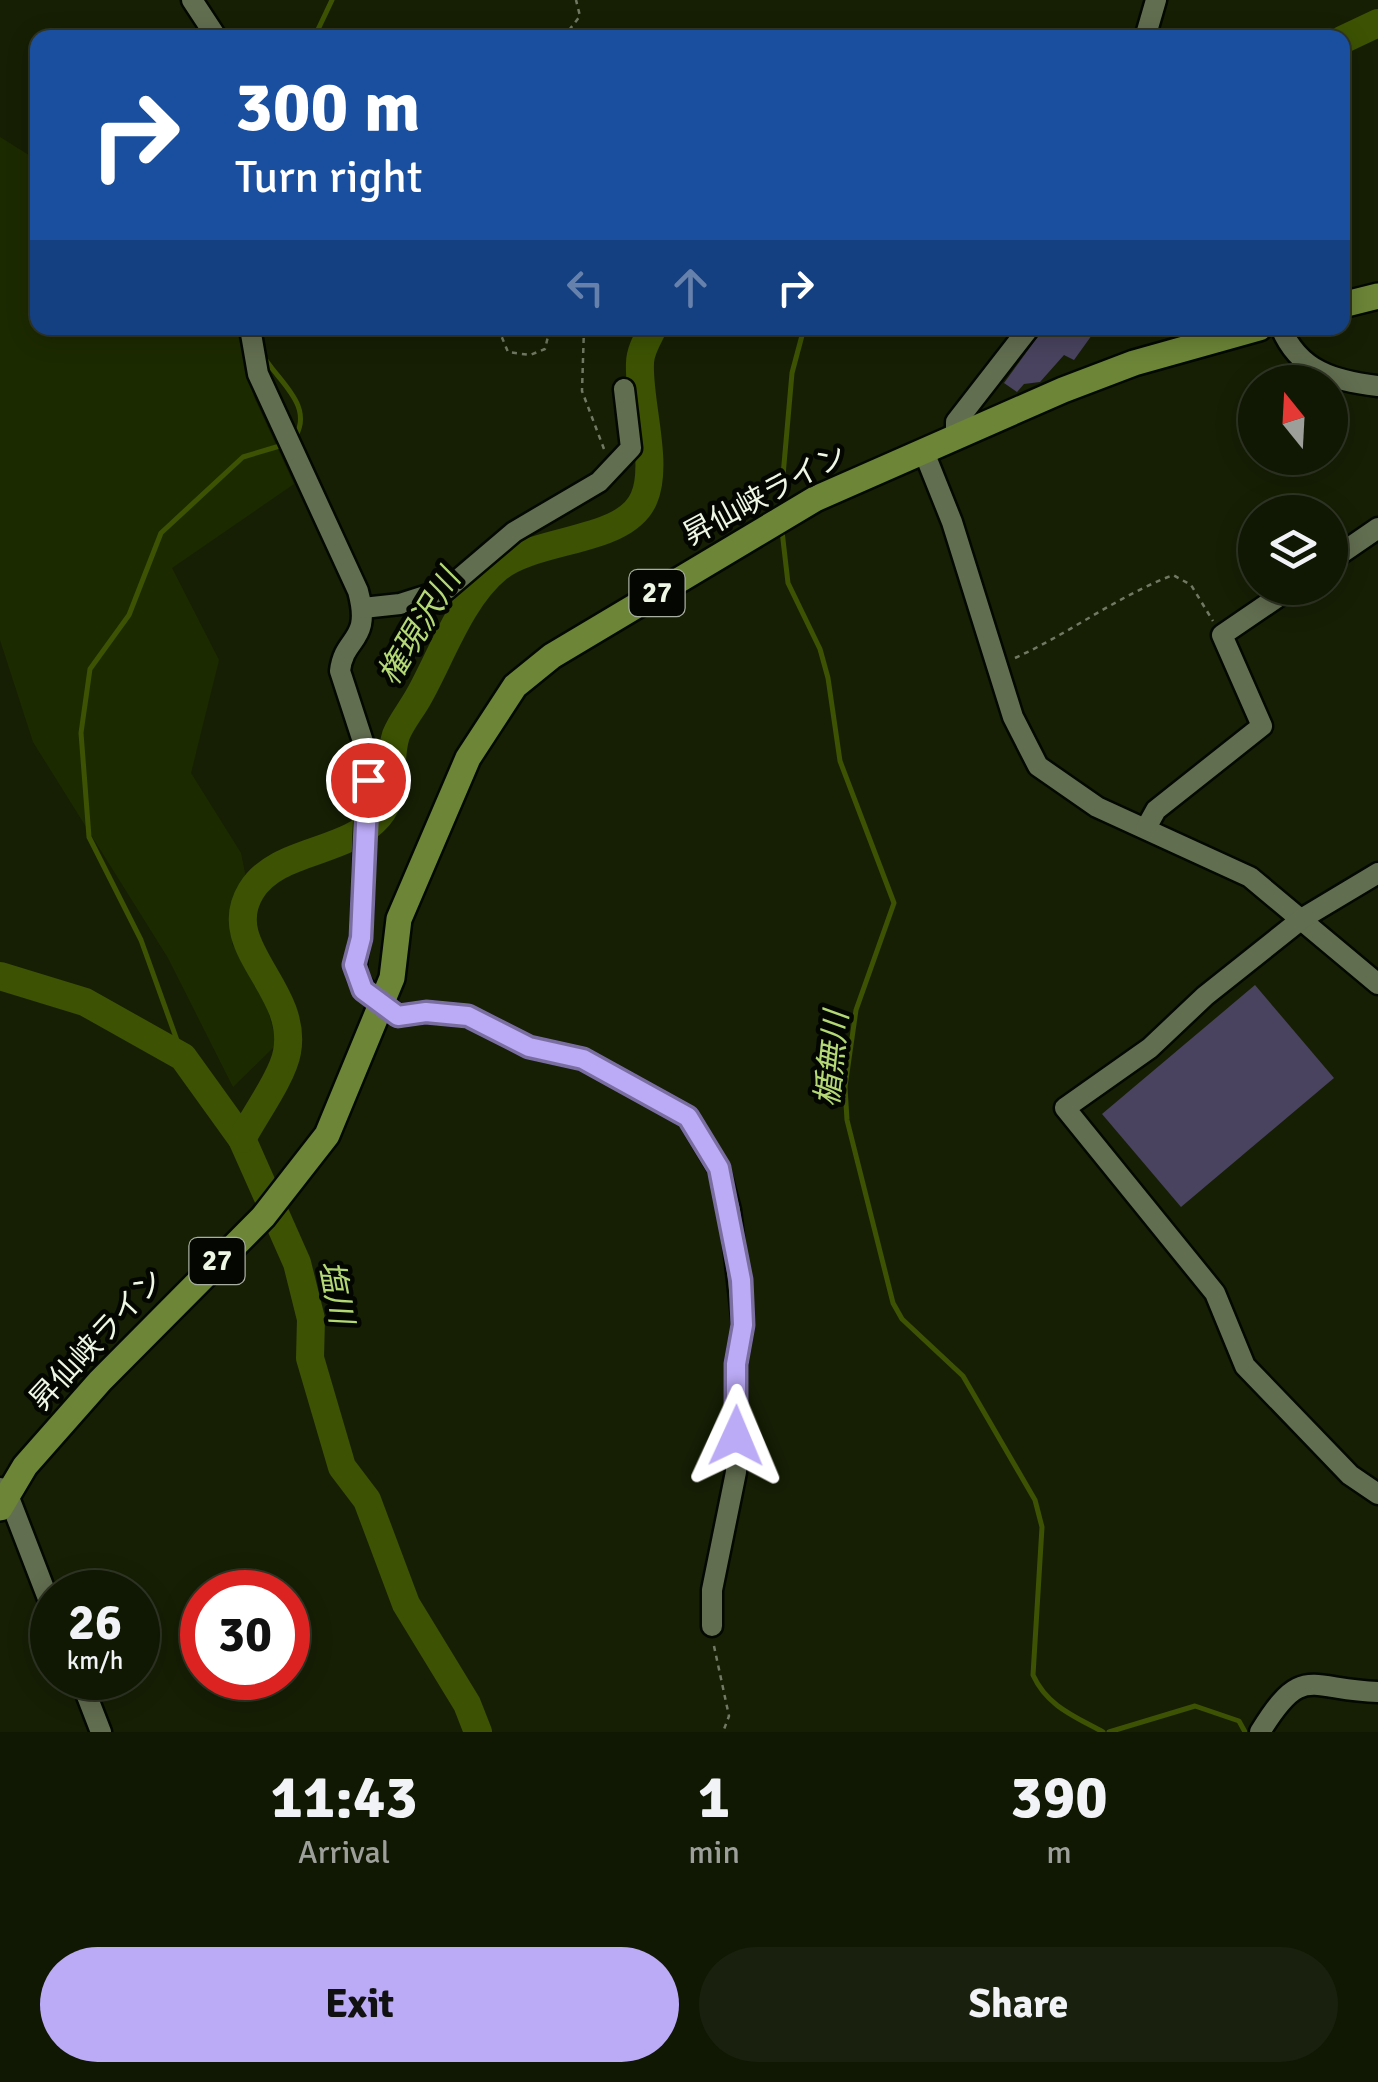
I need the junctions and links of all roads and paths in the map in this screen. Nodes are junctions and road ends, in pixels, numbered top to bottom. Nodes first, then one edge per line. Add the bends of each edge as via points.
1 (192, 0) edge
2 (576, 0) edge
3 (1156, 0) edge
4 (212, 30) edge
5 (569, 30) edge
6 (1147, 30) edge
7 (1378, 296) edge
8 (1350, 303) edge
9 (251, 335) edge
10 (501, 335) edge
11 (548, 335) edge
12 (584, 335) edge
13 (1024, 335) edge
14 (1235, 335) edge
15 (1285, 335) edge
16 (1378, 386) edge
17 (624, 389) dead end
18 (956, 436) junction
19 (924, 452) junction
20 (614, 468) junction
21 (1378, 528) edge
22 (1348, 549) edge
23 (1266, 605) edge
24 (362, 608) junction
25 (1222, 635) junction
26 (1000, 666) junction
27 (1146, 828) junction
28 (1378, 874) edge
29 (1303, 918) junction
30 (1378, 984) edge
31 (382, 1002) junction
32 (1378, 1494) edge
33 (3, 1497) edge
34 (35, 1570) edge
35 (712, 1626) joint
36 (1378, 1692) edge
37 (89, 1700) edge
38 (1264, 1731) edge
39 (101, 1732) edge
40 (723, 1732) edge

1 - 4 street
2 - 5 path via 580,16
3 - 6 street
7 - 8 main road
9 - 24 street via 258,374
10 - 11 path via 508,352 530,355 545,349
12 - 20 path via 582,391
13 - 18 street via 956,422
14 - 18 main road, 昇仙峡ライン / 27 via 1134,363
15 - 16 street via 1300,361 1337,381
17 - 20 street via 631,448
18 - 19 main road, 昇仙峡ライン / 27
19 - 26 street
19 - 31 main road, 昇仙峡ライン / 27 via 815,498 552,656 515,686 468,758 425,851 398,920 392,978
20 - 24 street via 514,532 446,590
21 - 22 street
23 - 25 street
24 - 31 street via 363,628 340,671 368,757 361,938 354,965 363,990
25 - 26 path via 1191,586 1172,574
25 - 27 street via 1262,726 1156,810
26 - 27 street via 1013,717 1038,766 1097,807
27 - 29 street via 1250,877
28 - 29 street
29 - 30 street
29 - 32 street via 1150,1048 1065,1108 1215,1293 1244,1366 1350,1475
31 - 33 main road, 昇仙峡ライン / 27 via 327,1135 264,1218 100,1381
31 - 35 street via 398,1016 468,1016 529,1047 618,1075 688,1117 719,1168 743,1325 736,1364 736,1472 712,1590
33 - 34 street
35 - 40 path via 729,1716
36 - 38 street via 1296,1687
37 - 39 street

